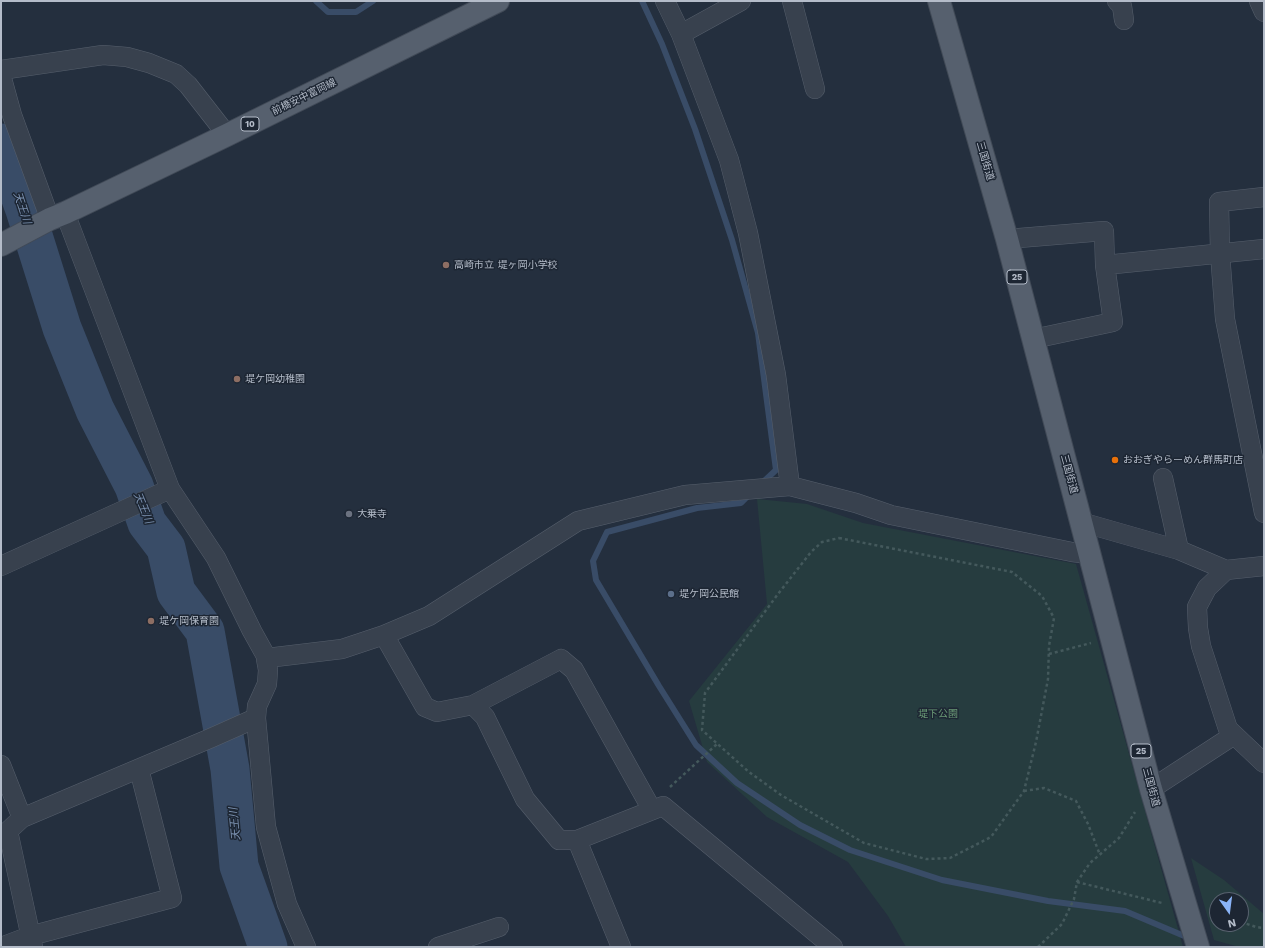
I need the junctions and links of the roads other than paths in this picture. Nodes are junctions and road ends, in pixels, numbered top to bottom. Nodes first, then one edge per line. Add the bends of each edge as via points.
1 (498, 1) edge
2 (665, 1) edge
3 (741, 1) edge
4 (792, 1) edge
5 (939, 1) edge
6 (1117, 1) edge
7 (1260, 1) edge
8 (1264, 12) edge
9 (1124, 20) dead end
10 (681, 34) junction
11 (1, 70) edge
12 (1, 75) edge
13 (816, 89) dead end
14 (227, 135) junction
15 (1264, 197) edge
16 (58, 216) junction
17 (1007, 239) junction
18 (1, 245) edge
19 (1264, 249) edge
20 (1220, 253) junction
21 (1105, 265) junction
22 (1033, 339) junction
23 (1163, 478) dead end
24 (790, 486) junction
25 (170, 489) junction
26 (1264, 513) edge
27 (1081, 522) junction
28 (1179, 550) junction
29 (1089, 554) junction
30 (1, 566) edge
31 (1264, 566) edge
32 (1226, 570) junction
33 (384, 635) junction
34 (267, 658) junction
35 (473, 705) junction
36 (256, 718) junction
37 (1234, 735) junction
38 (1264, 763) edge
39 (1, 765) edge
40 (139, 769) junction
41 (1151, 789) junction
42 (657, 808) junction
43 (22, 818) junction
44 (4, 833) edge
45 (576, 840) junction
46 (499, 927) dead end
47 (32, 942) edge
48 (1, 947) edge
49 (306, 947) edge
50 (438, 947) edge
51 (621, 947) edge
52 (833, 947) edge
53 (1198, 947) edge

1 - 14 main road, 前橋安中富岡線 / 10
2 - 10 street
3 - 10 street
4 - 13 street
5 - 17 main road, 三国街道 / 25
6 - 9 street via 1122,6
7 - 8 street
10 - 24 street via 729,160 748,233 776,375
11 - 14 street via 104,55 127,57 149,63 176,74 188,85
12 - 16 street via 12,115
14 - 16 main road, 前橋安中富岡線 / 10
15 - 20 street via 1219,202
16 - 18 main road, 前橋安中富岡線 / 10
16 - 25 street
17 - 21 street via 1104,231
17 - 22 main road, 三国街道 / 25
19 - 20 street
20 - 21 street
20 - 26 street via 1225,319
21 - 22 street via 1113,322
22 - 27 main road, 三国街道 / 25
23 - 28 street
24 - 29 street via 856,502 891,515
24 - 33 street via 685,495 578,521 429,616
25 - 30 street
25 - 34 street via 216,558
27 - 28 street
27 - 29 main road, 三国街道 / 25
28 - 32 street
29 - 41 main road, 三国街道 / 25
31 - 32 street
32 - 37 street via 1207,588 1197,607 1198,628 1201,646 1228,730
33 - 34 street via 342,649
33 - 35 street via 425,707 437,712
34 - 36 street via 267,684 257,706
35 - 42 street via 561,659 574,670
35 - 45 street via 485,717 525,799 559,840
36 - 40 street
36 - 49 street via 266,827 286,904
37 - 38 street
37 - 41 street
39 - 43 street
40 - 43 street
40 - 47 street via 172,898
41 - 53 main road, 三国街道 / 25
42 - 45 street
42 - 52 street
43 - 44 street
44 - 47 street
45 - 51 street
46 - 50 street
47 - 48 street

